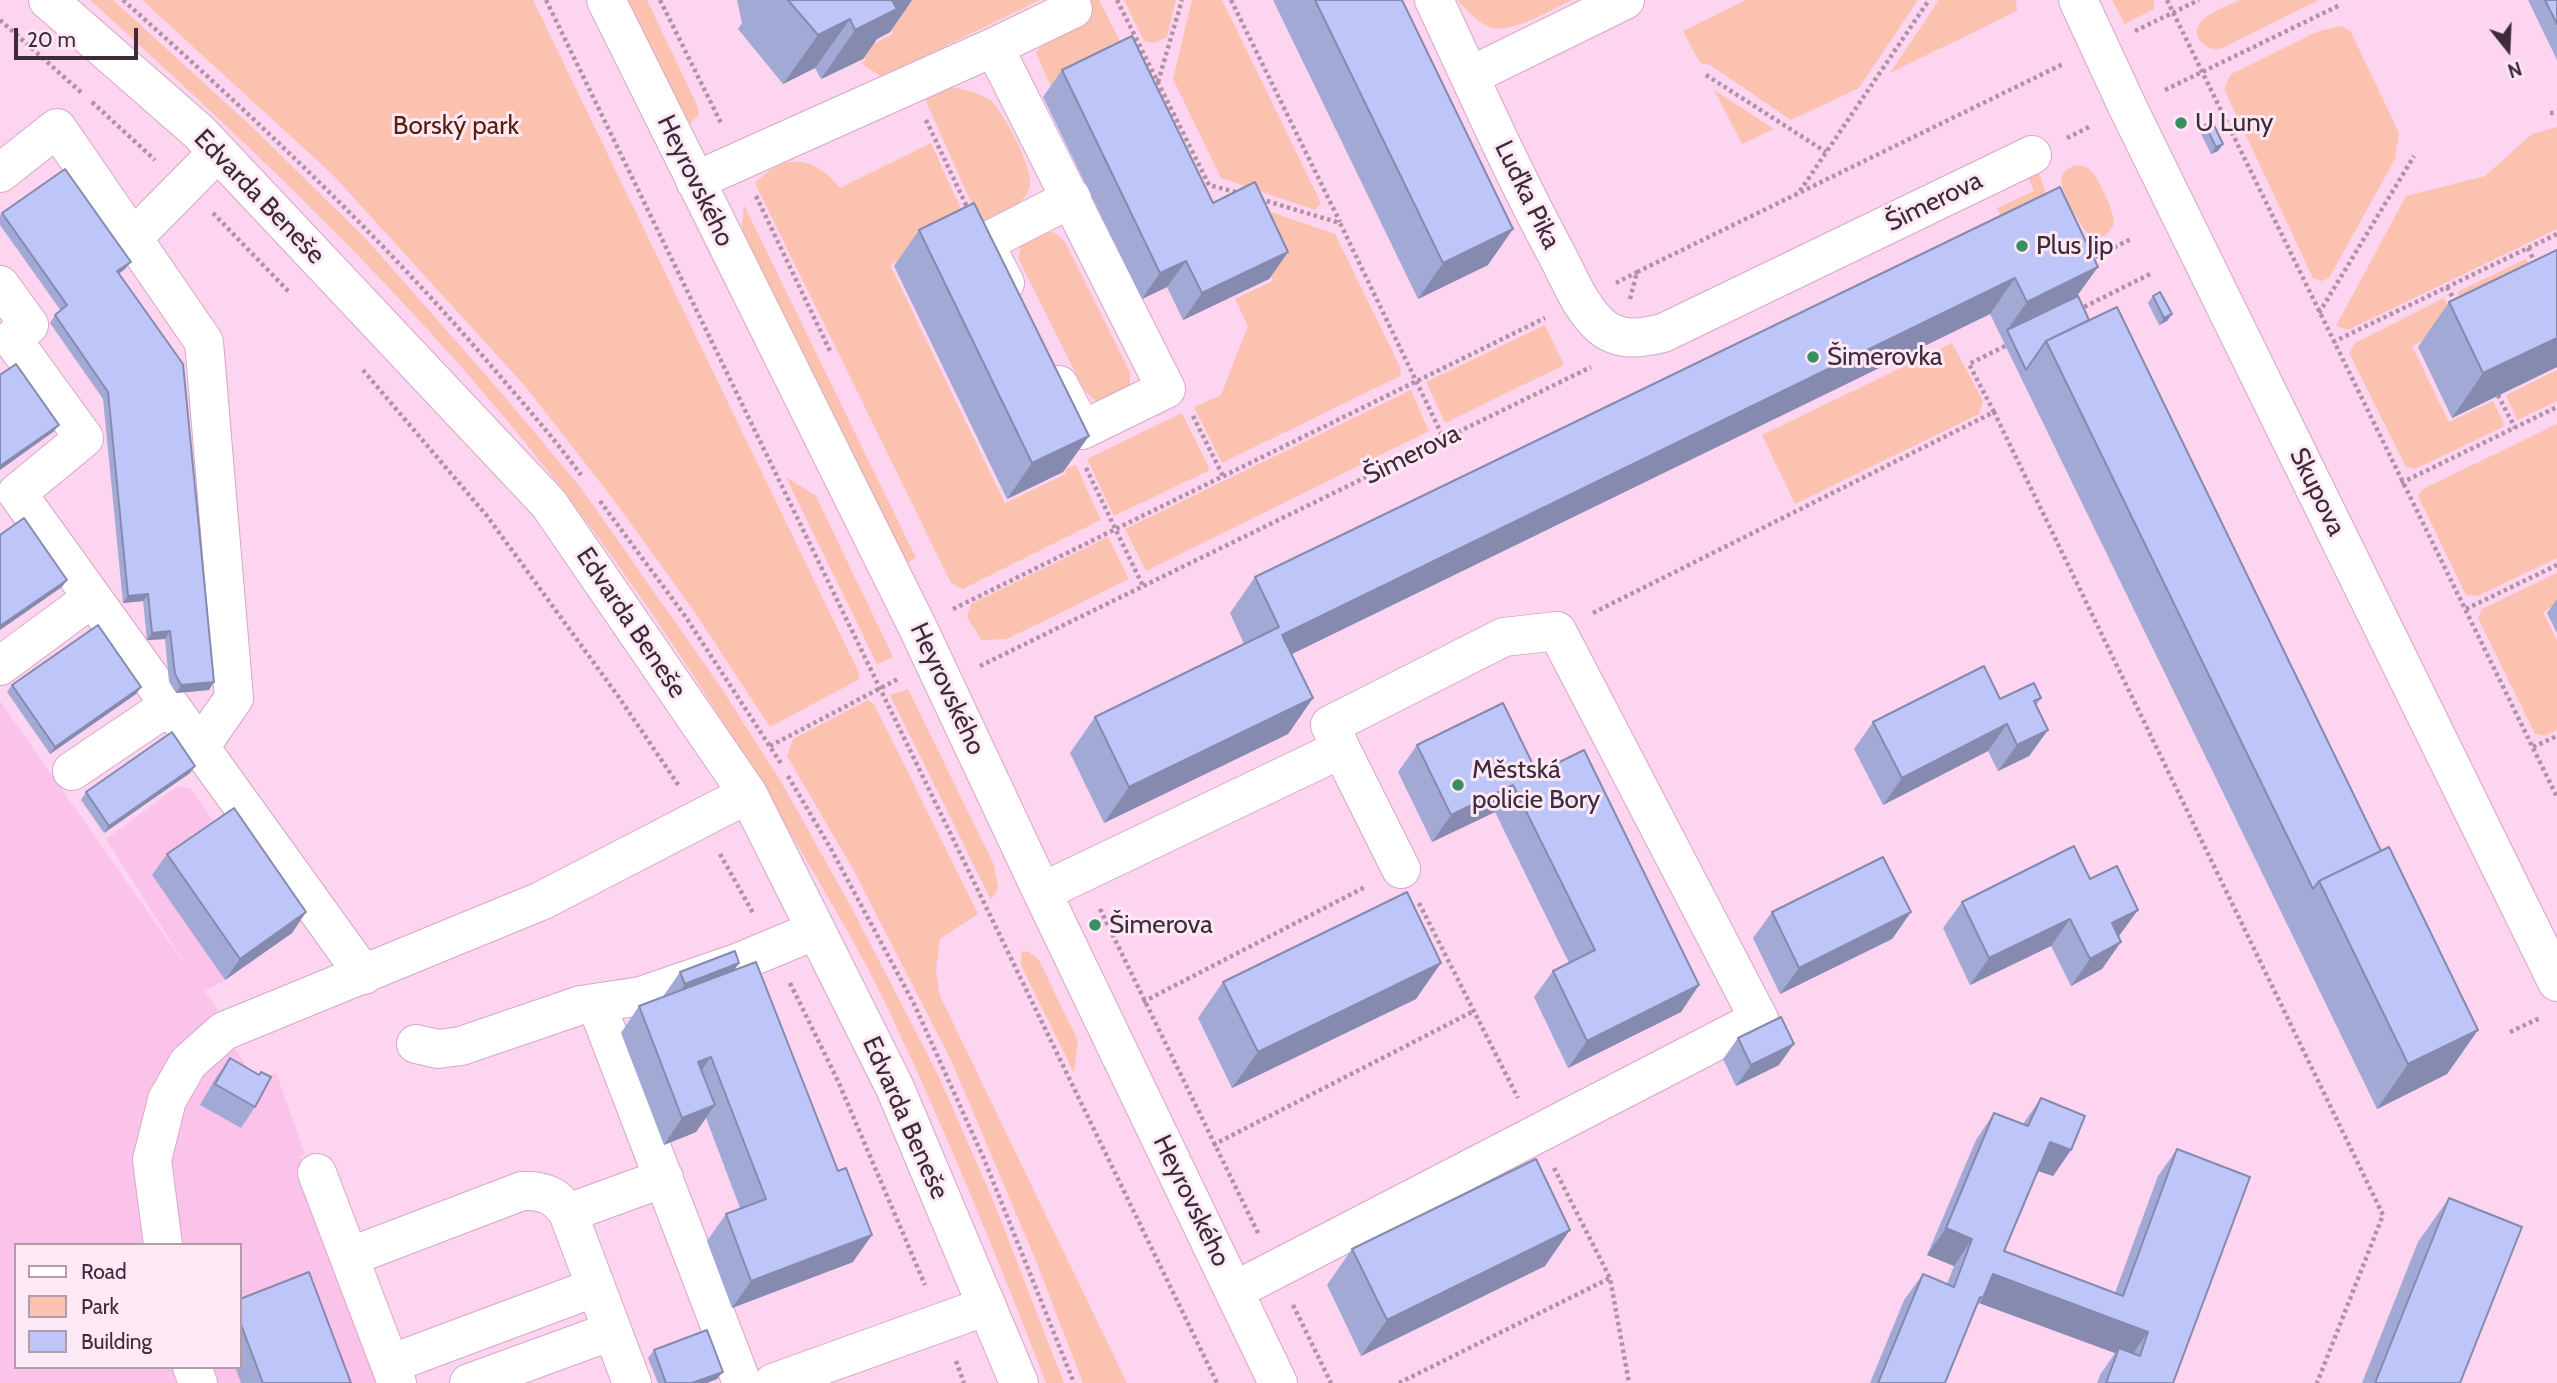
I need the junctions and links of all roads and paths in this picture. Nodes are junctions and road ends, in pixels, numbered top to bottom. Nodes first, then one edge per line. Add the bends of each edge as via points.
1 (48, 0) edge
2 (546, 0) edge
3 (606, 0) edge
4 (660, 0) edge
5 (1116, 0) edge
6 (1182, 0) edge
7 (1231, 0) edge
8 (1434, 0) edge
9 (1625, 0) edge
10 (1929, 0) edge
11 (2078, 0) edge
12 (2167, 0) edge
13 (2199, 0) edge
14 (2340, 5) dead end
15 (1073, 9) dead end
16 (2173, 13) junction
17 (0, 20) edge
18 (994, 47) junction
19 (2099, 47) junction
20 (2202, 72) junction
21 (1706, 75) dead end
22 (1470, 76) junction
23 (1158, 82) junction
24 (909, 84) junction
25 (2128, 108) junction
26 (218, 152) junction
27 (1826, 152) junction
28 (2032, 155) joint
29 (2414, 156) dead end
30 (739, 160) junction
31 (0, 173) edge
32 (695, 181) junction
33 (185, 186) junction
34 (1798, 194) junction
35 (1072, 198) junction
36 (1340, 223) junction
37 (2557, 234) edge
38 (133, 238) junction
39 (2131, 239) dead end
40 (984, 243) junction
41 (2084, 248) edge
42 (2528, 248) junction
43 (1637, 272) junction
44 (2540, 272) edge
45 (2150, 274) dead end
46 (0, 285) edge
47 (2447, 287) junction
48 (1581, 300) junction
49 (299, 303) dead end
50 (2078, 310) edge
51 (2460, 311) edge
52 (1021, 313) edge
53 (2319, 313) junction
54 (1619, 336) junction
55 (2017, 340) edge
56 (2333, 342) junction
57 (6, 343) edge
58 (1045, 360) edge
59 (356, 362) dead end
60 (1417, 381) junction
61 (1166, 389) junction
62 (2498, 395) edge
63 (2557, 407) edge
64 (1994, 412) junction
65 (2515, 428) junction
66 (1082, 430) junction
67 (1444, 439) junction
68 (1223, 476) junction
69 (2401, 483) junction
70 (8, 499) edge
71 (1115, 528) junction
72 (2557, 565) edge
73 (1143, 586) junction
74 (92, 598) junction
75 (2466, 608) junction
76 (917, 626) junction
77 (1557, 631) junction
78 (0, 666) edge
79 (939, 672) junction
80 (880, 688) junction
81 (170, 705) junction
82 (2557, 736) edge
83 (770, 746) dead end
84 (200, 747) junction
85 (2533, 747) junction
86 (1340, 749) junction
87 (72, 771) dead end
88 (748, 794) junction
89 (2557, 797) edge
90 (700, 818) junction
91 (1401, 869) joint
92 (1082, 872) junction
93 (1042, 892) junction
94 (816, 930) junction
95 (772, 948) junction
96 (364, 975) junction
97 (2551, 999) edge
98 (1145, 1002) junction
99 (596, 1003) junction
100 (1474, 1011) dead end
101 (1105, 1023) junction
102 (2510, 1032) dead end
103 (416, 1044) dead end
104 (1214, 1145) junction
105 (1174, 1167) junction
106 (317, 1173) dead end
107 (664, 1178) junction
108 (568, 1213) junction
109 (163, 1243) edge
110 (349, 1257) junction
111 (1276, 1270) junction
112 (1610, 1278) dead end
113 (596, 1287) junction
114 (1234, 1291) junction
115 (987, 1306) junction
116 (941, 1322) junction
117 (612, 1331) junction
118 (394, 1373) edge
119 (469, 1383) edge
120 (632, 1383) edge
121 (742, 1383) edge
122 (774, 1383) edge
123 (964, 1383) edge
124 (1019, 1383) edge
125 (1217, 1383) edge
126 (1278, 1383) edge
127 (1331, 1383) edge
128 (1399, 1383) edge
129 (2317, 1383) edge

1 - 26 street, Edvarda Beneše
2 - 80 path
3 - 32 street, Heyrovského
4 - 30 path
5 - 23 path
6 - 23 path
7 - 36 path
8 - 22 street, Luďka Pika
9 - 22 street
10 - 27 path
11 - 19 street, Skupova
12 - 16 path
13 - 16 path
14 - 20 path
15 - 18 street
16 - 20 path
17 - 33 path
18 - 24 street
18 - 35 street
19 - 25 street, Skupova
19 - 34 path
20 - 25 path
20 - 53 path
21 - 27 path
22 - 48 street, Luďka Pika
23 - 36 path via 1209,184
24 - 30 street
24 - 40 path
25 - 28 path
25 - 97 street, Skupova
26 - 33 street
26 - 88 street, Edvarda Beneše via 550,503
27 - 34 path
28 - 54 street, Šimerova via 1663,333 1639,339
29 - 53 path
30 - 32 street
31 - 38 street via 57,128
32 - 76 street, Heyrovského
33 - 38 street
33 - 49 path
34 - 43 path
35 - 40 street
35 - 61 street
36 - 60 path
37 - 42 path
38 - 84 street via 204,342 234,698
39 - 41 path via 2089,261
40 - 52 street
42 - 44 path
42 - 47 path
43 - 48 path
43 - 54 path, Šimerova
45 - 50 path
46 - 57 street via 29,325
47 - 51 path
47 - 56 path
48 - 54 street, Luďka Pika via 1601,326
48 - 60 path
53 - 56 path
54 - 67 path, Šimerova via 1614,357
55 - 64 path via 1969,364
56 - 69 path
57 - 70 street via 84,438
58 - 66 street
59 - 90 path via 487,516
60 - 67 path
60 - 68 path
61 - 66 street
61 - 68 path via 1187,405
62 - 65 path
63 - 65 path
64 - 77 path
64 - 129 path via 2383,1215
65 - 69 path
66 - 71 path via 1080,456
67 - 73 path, Šimerova
68 - 71 path
69 - 75 path
70 - 74 street
71 - 73 path
71 - 76 path
72 - 75 path
73 - 79 path, Šimerova
74 - 78 street
74 - 81 street
75 - 85 path
76 - 79 street, Heyrovského
77 - 86 street via 1504,637 1330,725
77 - 111 street via 1759,1019
79 - 80 path, Šimerova
79 - 93 street, Heyrovského
80 - 83 path, Šimerova
80 - 125 path
81 - 84 street
81 - 87 street
82 - 85 path
84 - 96 street
85 - 89 path
86 - 91 street
86 - 92 street
88 - 90 street
88 - 94 street, Edvarda Beneše
90 - 95 path
90 - 96 street via 541,901
91 - 98 path
92 - 93 street
92 - 98 path
93 - 101 street, Heyrovského
94 - 95 street
94 - 115 street, Edvarda Beneše via 895,1088
95 - 99 street via 641,996
95 - 116 path via 838,1081
96 - 109 street via 224,1031 188,1063 167,1100 152,1160
97 - 102 path
98 - 101 path
98 - 104 path
99 - 103 street via 460,1046 438,1049
99 - 107 street
100 - 104 path
101 - 105 street, Heyrovského
104 - 105 path
104 - 111 path
105 - 114 street, Heyrovského
106 - 110 street
107 - 108 street
107 - 121 street
108 - 110 street via 549,1194 522,1191
108 - 113 street
110 - 118 street
111 - 114 street
111 - 127 path
112 - 128 path
113 - 117 street
113 - 118 street
114 - 126 street, Heyrovského
115 - 116 street
115 - 124 street, Edvarda Beneše
116 - 122 street
116 - 123 path
117 - 119 street
117 - 120 street

